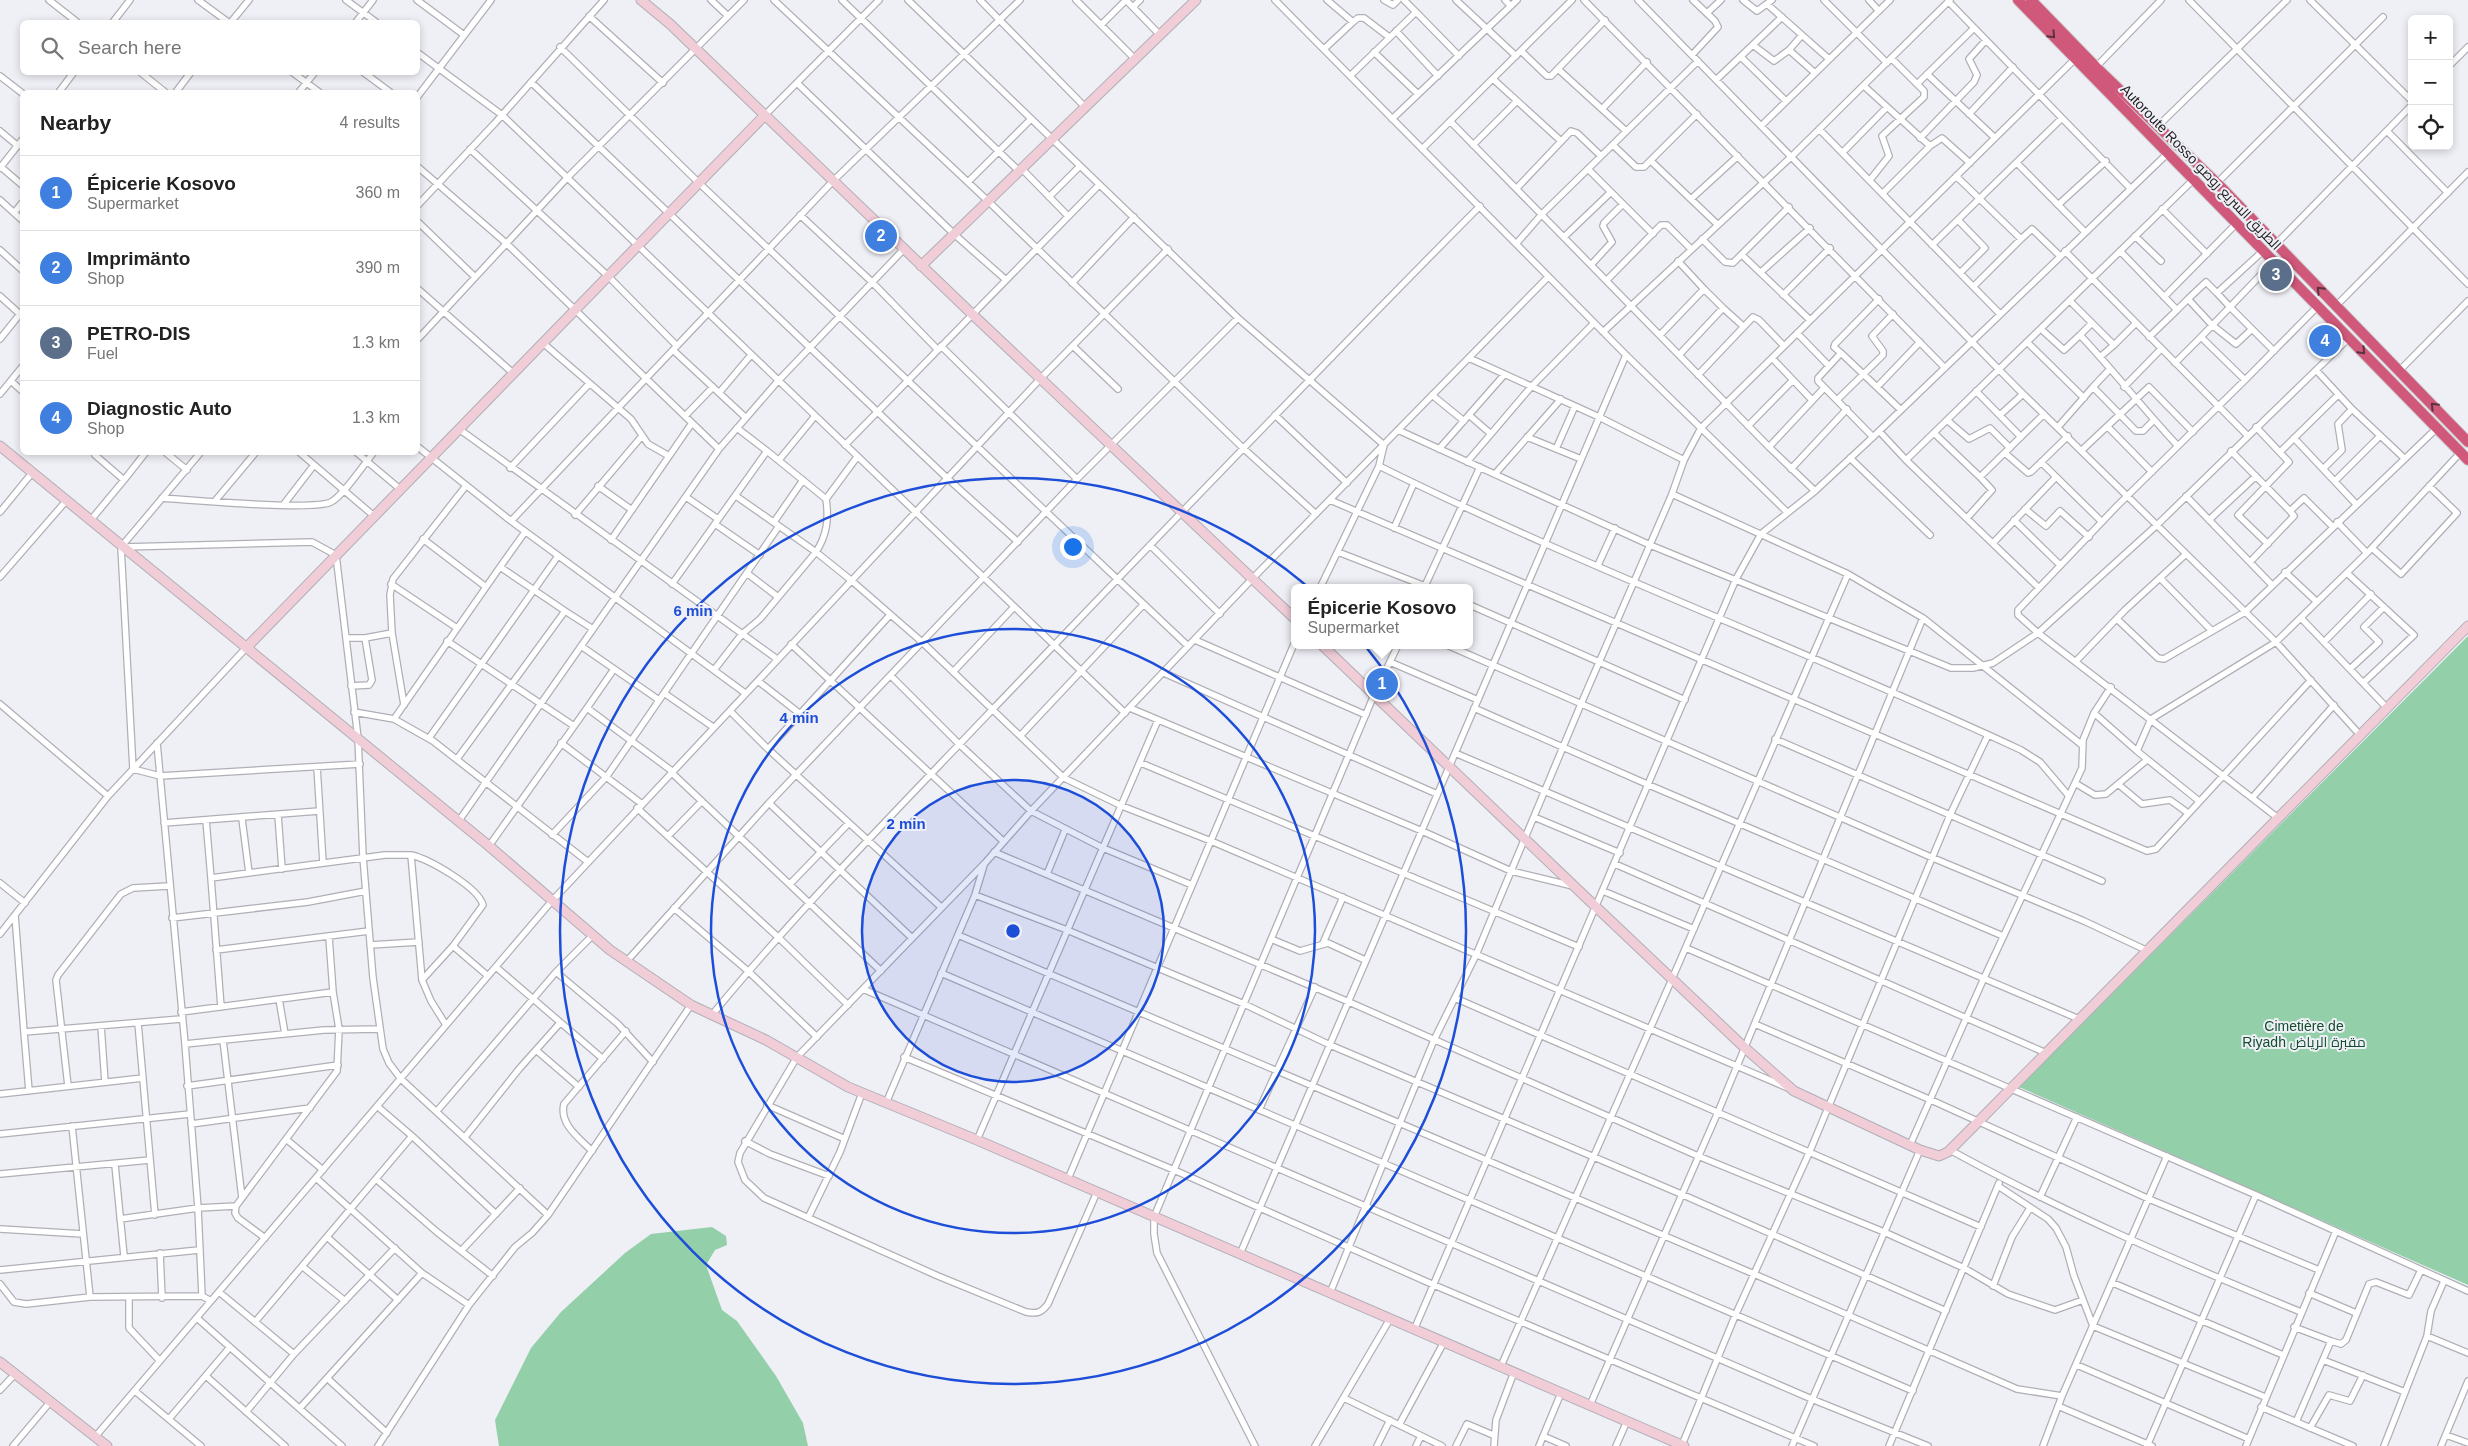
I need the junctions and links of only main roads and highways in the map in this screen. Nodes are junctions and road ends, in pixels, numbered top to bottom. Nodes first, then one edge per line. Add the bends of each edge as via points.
1 (2018, 0) edge
2 (2032, 0) edge
3 (2468, 440) edge
4 (2464, 456) edge

1 -> 4 highway, Autoroute Rosso الطريق السريع روصو
3 -> 2 highway, Autoroute Rosso الطريق السريع روصو via 2217,183 2096,68

